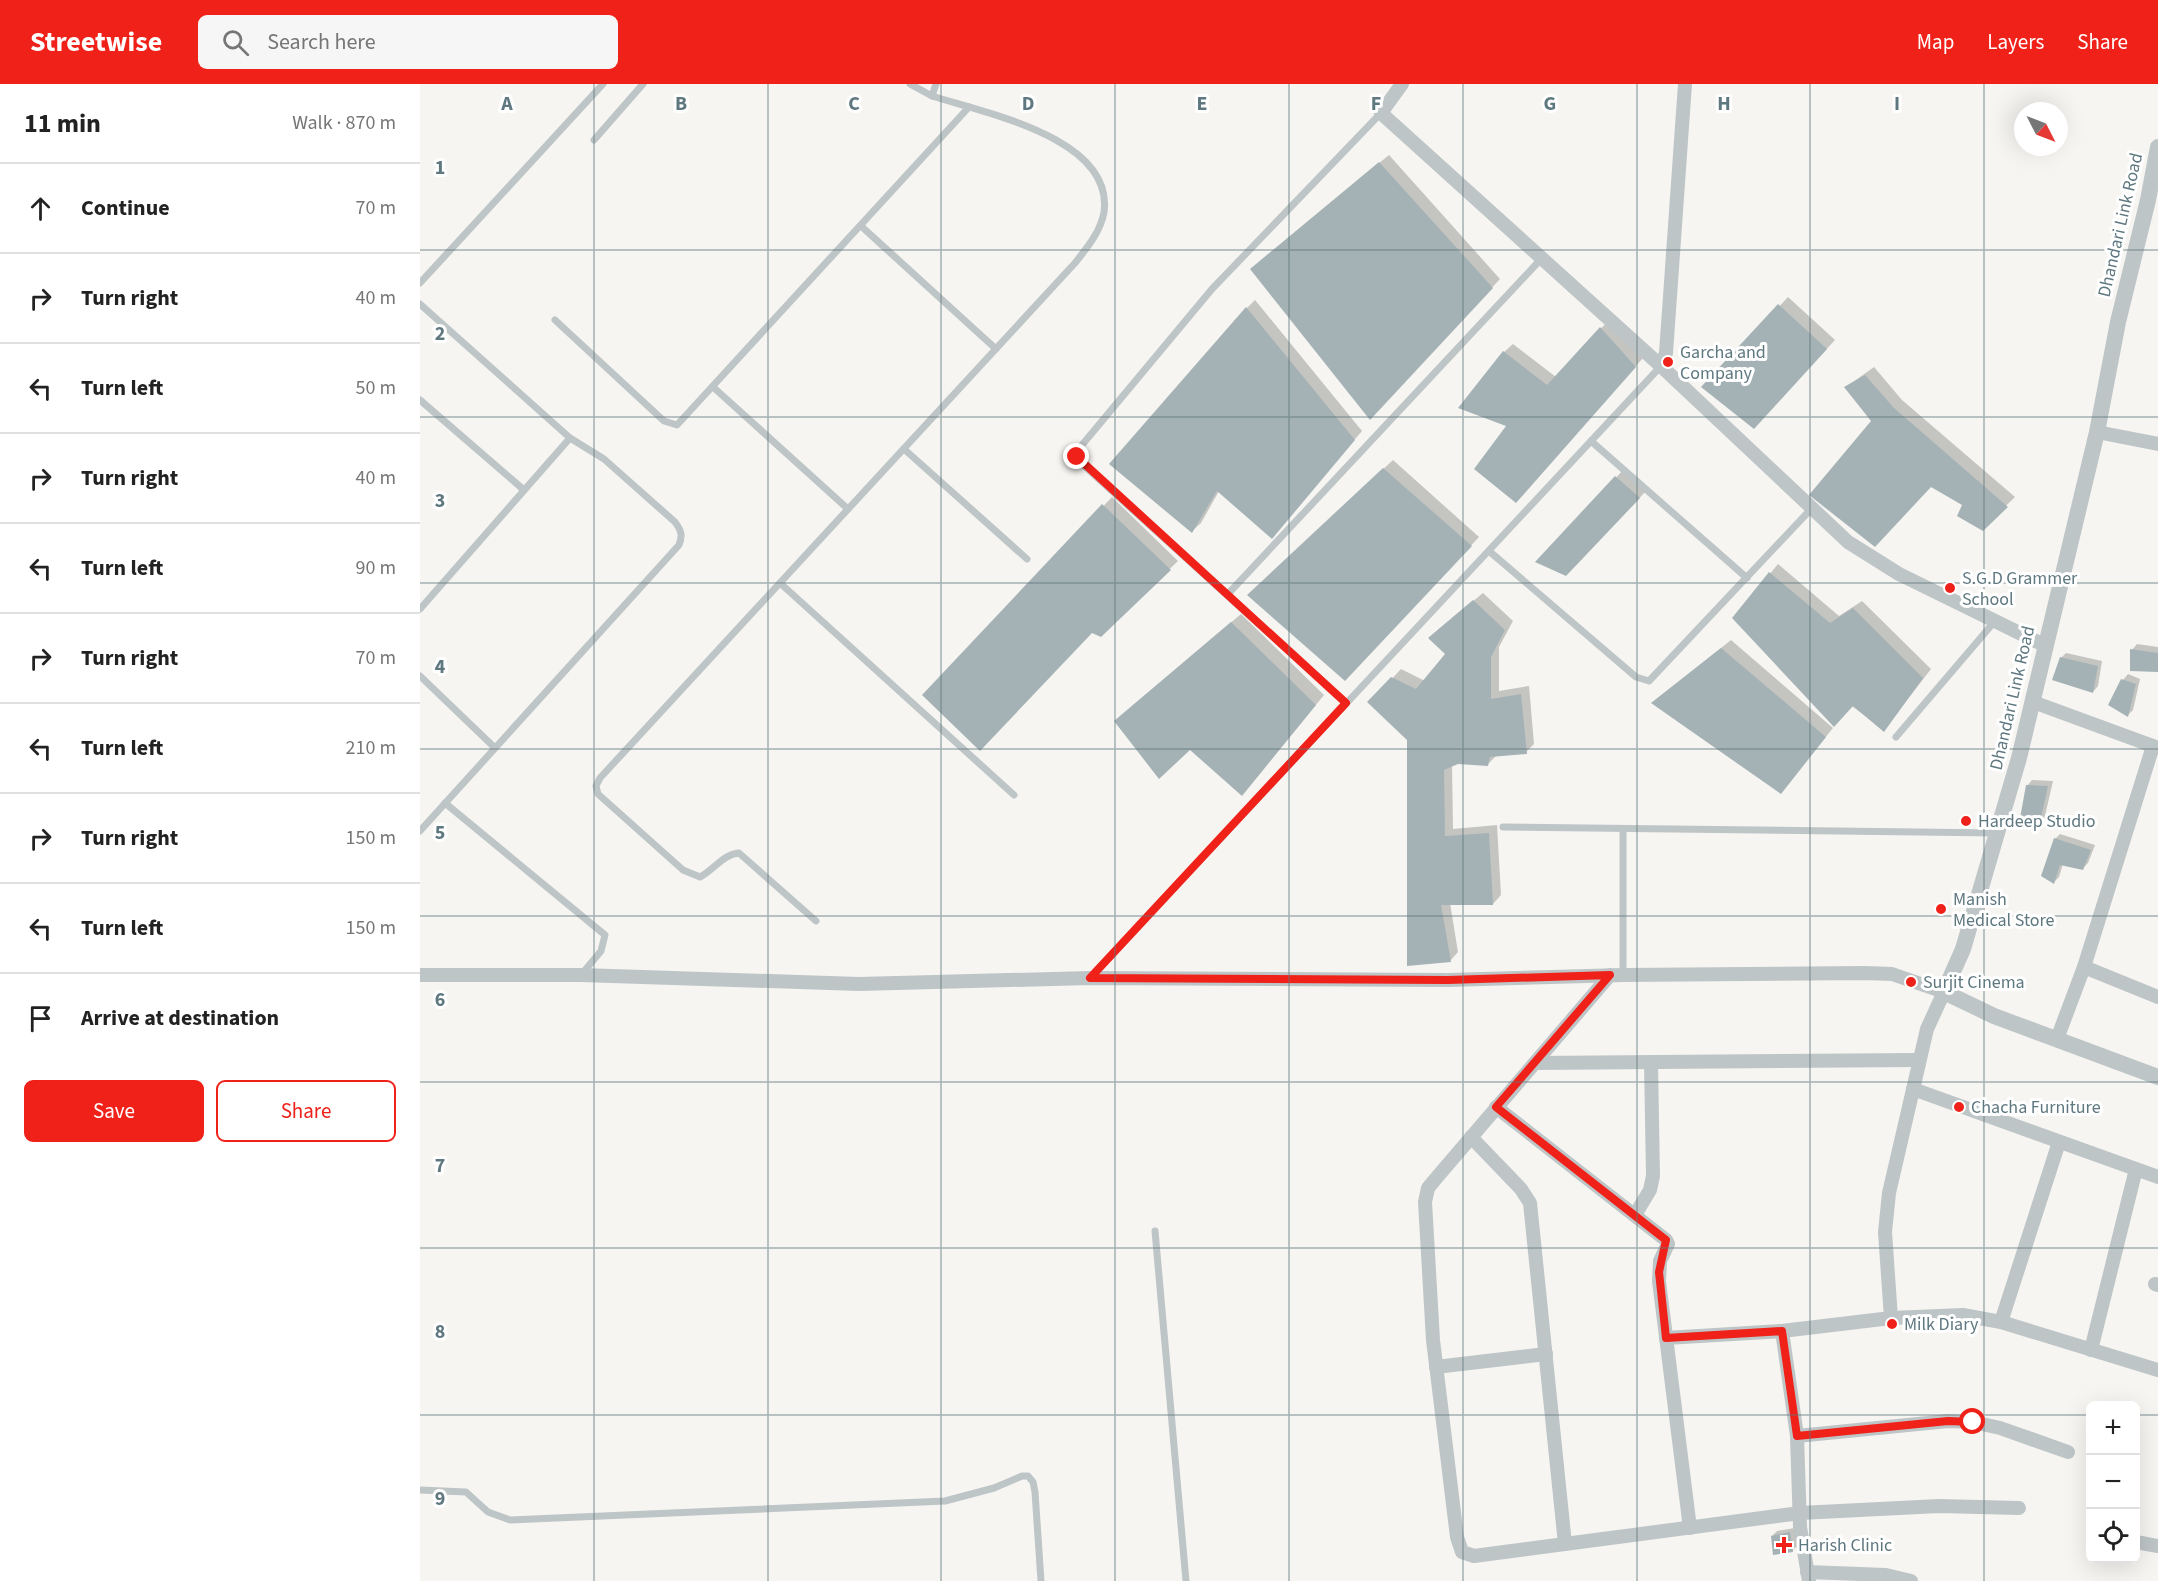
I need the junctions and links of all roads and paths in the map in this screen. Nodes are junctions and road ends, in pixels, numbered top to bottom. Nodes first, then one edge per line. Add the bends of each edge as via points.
1 (603, 84) edge
2 (643, 84) edge
3 (910, 84) edge
4 (936, 84) edge
5 (1402, 84) edge
6 (1685, 84) edge
7 (933, 96) junction
8 (969, 107) junction
9 (1381, 113) junction
10 (594, 140) dead end
11 (2158, 147) edge
12 (2153, 201) edge
13 (861, 226) junction
14 (1542, 258) junction
15 (420, 283) edge
16 (420, 304) edge
17 (555, 320) dead end
18 (996, 349) junction
19 (1661, 366) junction
20 (713, 387) junction
21 (420, 400) edge
22 (2097, 432) junction
23 (570, 438) junction
24 (1591, 441) junction
25 (2158, 444) edge
26 (904, 449) junction
27 (524, 490) junction
28 (848, 509) junction
29 (1811, 509) junction
30 (1489, 551) junction
31 (1027, 559) dead end
32 (1747, 578) junction
33 (780, 583) junction
34 (1227, 594) junction
35 (420, 609) edge
36 (1995, 621) junction
37 (2044, 645) junction
38 (421, 679) edge
39 (2033, 702) junction
40 (1346, 703) junction
41 (1896, 737) dead end
42 (494, 747) junction
43 (2156, 747) edge
44 (1014, 795) dead end
45 (445, 802) junction
46 (1503, 827) dead end
47 (1623, 830) junction
48 (420, 831) edge
49 (1997, 833) junction
50 (816, 921) dead end
51 (2084, 967) junction
52 (420, 975) edge
53 (581, 975) junction
54 (1617, 975) junction
55 (1090, 978) junction
56 (1944, 992) junction
57 (2158, 997) edge
58 (2057, 1039) junction
59 (1919, 1060) junction
60 (1651, 1062) junction
61 (1535, 1063) junction
62 (2158, 1077) edge
63 (1913, 1089) junction
64 (1496, 1107) junction
65 (1471, 1137) junction
66 (2058, 1142) junction
67 (2136, 1169) junction
68 (2158, 1177) edge
69 (1635, 1215) junction
70 (1155, 1231) dead end
71 (1891, 1318) junction
72 (2001, 1322) junction
73 (1782, 1331) junction
74 (1666, 1338) junction
75 (2091, 1350) junction
76 (1546, 1354) junction
77 (1436, 1367) junction
78 (2158, 1370) edge
79 (1797, 1436) junction
80 (2068, 1452) dead end
81 (420, 1490) edge
82 (2019, 1509) dead end
83 (1800, 1513) junction
84 (1690, 1527) junction
85 (2140, 1543) edge
86 (1565, 1544) junction
87 (2158, 1546) edge
88 (1808, 1577) edge
89 (1041, 1581) edge
90 (1186, 1581) edge
91 (1911, 1581) edge

1 - 15 lane
2 - 10 lane
3 - 7 lane
4 - 7 lane
5 - 9 street
6 - 19 street via 1666,352
7 - 8 lane
8 - 13 lane
8 - 18 lane via 1040,132 1074,150 1097,172 1105,192 1104,214 1094,238
9 - 14 street
9 - 34 lane via 1212,290 1077,451 1081,463
11 - 12 street, Dhandari Link Road
12 - 22 street, Dhandari Link Road via 2118,322
13 - 18 lane
13 - 20 lane
14 - 19 street
14 - 34 lane
16 - 23 lane
17 - 20 lane via 671,425 682,422
18 - 26 lane
19 - 24 lane
19 - 29 street
20 - 28 lane
21 - 27 lane
22 - 25 street
22 - 37 street, Dhandari Link Road
23 - 27 lane
23 - 42 lane via 604,459 675,522 682,538
24 - 30 lane
24 - 32 lane
26 - 28 lane
26 - 31 lane
27 - 35 lane
28 - 33 lane
29 - 32 lane
29 - 36 street via 1868,556
30 - 32 lane via 1643,680 1654,678
30 - 40 lane
33 - 44 lane
33 - 50 lane via 596,786 598,794 683,870 700,877 726,857 739,853
34 - 40 lane
36 - 37 street
36 - 41 lane
37 - 39 street, Dhandari Link Road
38 - 42 lane
39 - 43 street
39 - 49 street, Dhandari Link Road
40 - 55 lane
42 - 45 lane
43 - 51 street
45 - 48 lane
45 - 53 lane via 605,935 601,951
46 - 47 lane
47 - 49 lane
47 - 54 lane
49 - 56 street, Dhandari Link Road via 1963,949
51 - 57 street
51 - 58 street
52 - 53 street
53 - 55 street via 860,984
54 - 55 street via 1448,980
54 - 56 street via 1892,974
54 - 61 street
56 - 58 street via 1971,1007
56 - 59 street via 1927,1029
58 - 62 street
59 - 60 street
59 - 63 street
60 - 61 street
60 - 69 street via 1653,1176 1650,1190
61 - 64 street
63 - 66 street
63 - 71 street via 1888,1193
64 - 65 street
64 - 69 street
65 - 76 street via 1530,1203
65 - 77 street via 1428,1188 1425,1202
66 - 67 street
66 - 72 street
67 - 68 street
67 - 75 street
69 - 74 street via 1668,1244 1659,1272
70 - 90 lane
71 - 72 street via 1963,1315
71 - 73 street
72 - 75 street
73 - 74 street
73 - 79 street
74 - 84 street
75 - 78 street
76 - 77 street
76 - 86 street
77 - 86 street via 1462,1552 1474,1556
79 - 80 street via 1973,1422
79 - 83 street
81 - 89 lane via 466,1492 488,1512 510,1520 945,1501 1028,1476 1035,1492
82 - 83 street via 1939,1506
83 - 84 street
83 - 88 street
84 - 86 street
85 - 87 street
88 - 91 street via 1886,1575

